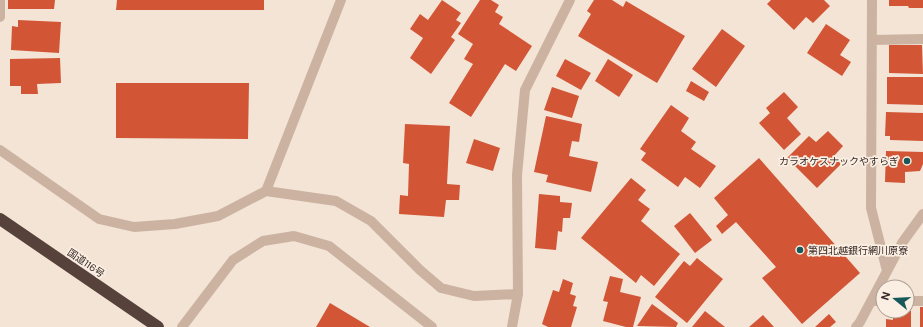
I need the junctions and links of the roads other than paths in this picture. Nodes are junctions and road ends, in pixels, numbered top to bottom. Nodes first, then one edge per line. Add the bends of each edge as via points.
1 (0, 0) edge
2 (341, 0) edge
3 (570, 0) edge
4 (872, 0) edge
5 (0, 17) edge
6 (923, 39) edge
7 (873, 40) junction
8 (0, 150) edge
9 (266, 191) junction
10 (923, 214) edge
11 (0, 220) edge
12 (887, 271) junction
13 (518, 294) junction
14 (871, 301) junction
15 (875, 301) edge
16 (158, 327) edge
17 (182, 327) edge
18 (432, 327) edge
19 (512, 327) edge
20 (856, 327) edge

1 - 5 street
2 - 9 street
3 - 13 street via 525,90 517,175
4 - 7 street
6 - 7 street
7 - 12 street via 871,208
8 - 9 street via 99,219 134,227 175,224 218,216
9 - 13 street via 336,201 371,221 441,288 474,296
10 - 12 street via 902,243
11 - 16 highway, 国道116号
12 - 14 street
13 - 19 street
14 - 15 street
14 - 20 street
17 - 18 street via 233,260 263,241 294,236 329,246

